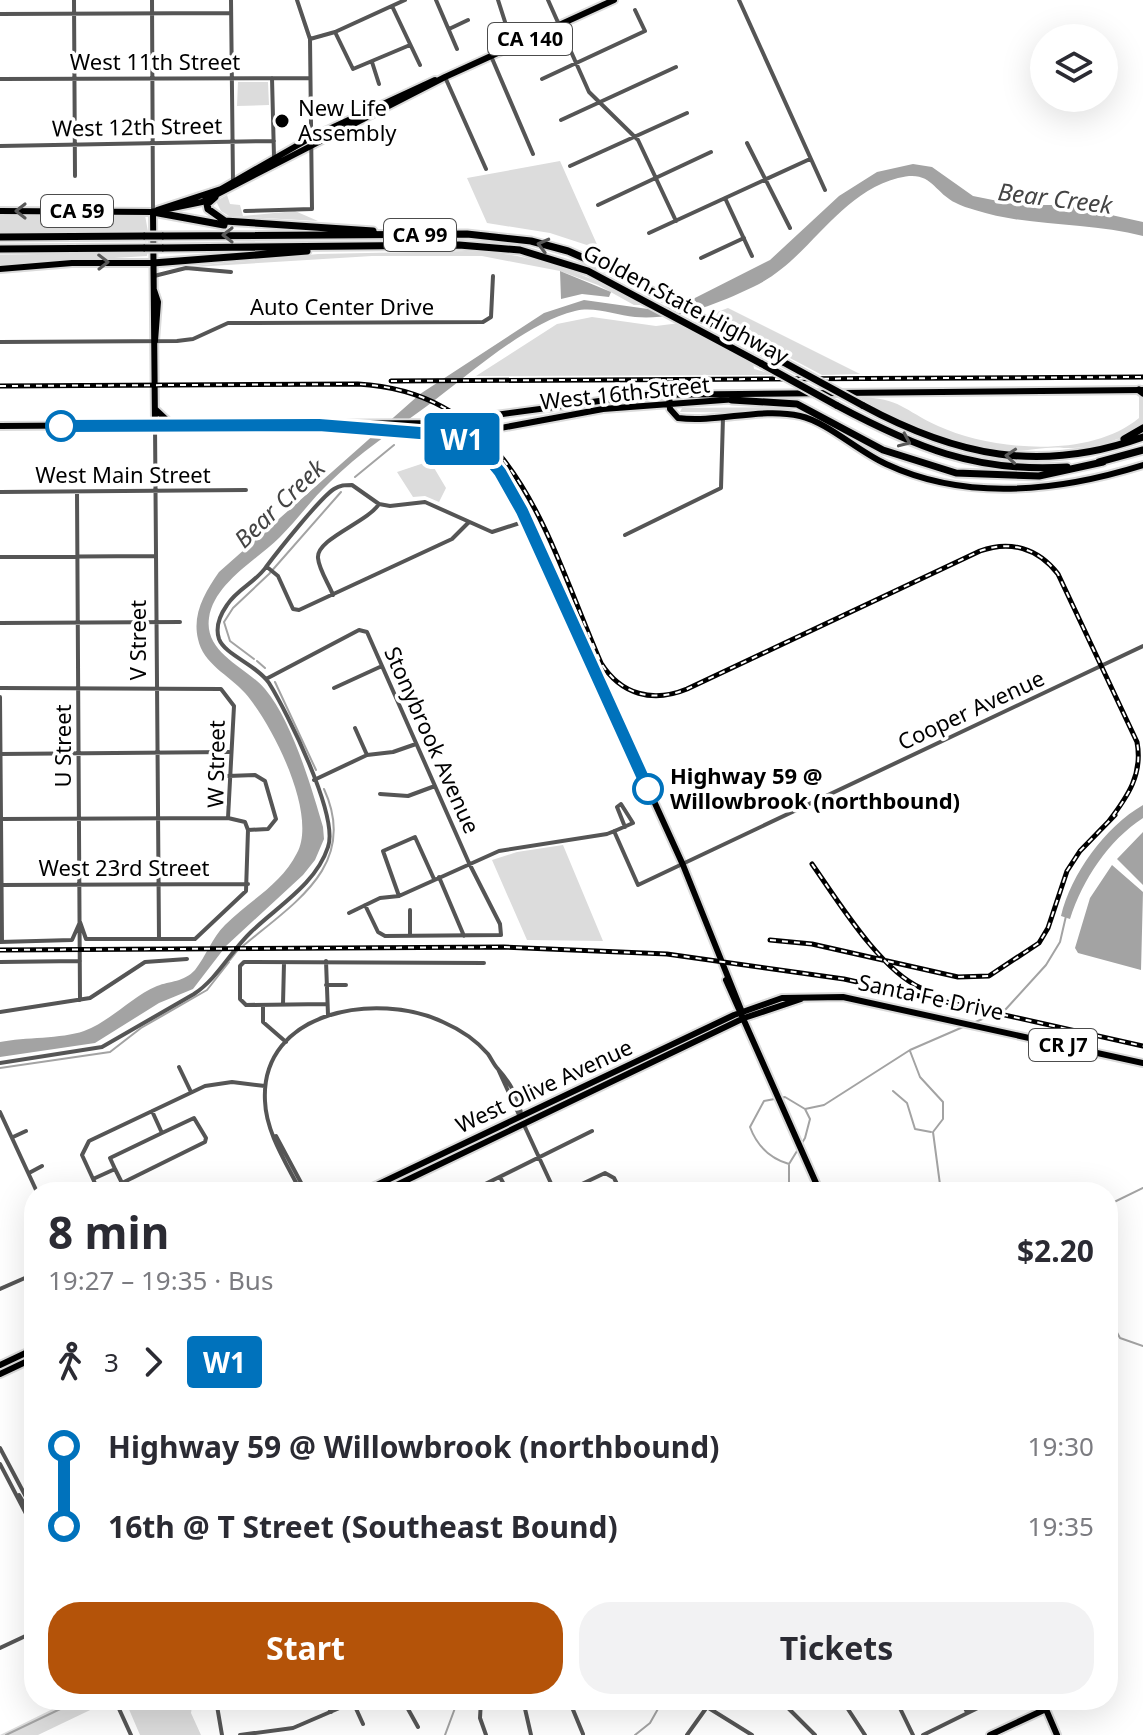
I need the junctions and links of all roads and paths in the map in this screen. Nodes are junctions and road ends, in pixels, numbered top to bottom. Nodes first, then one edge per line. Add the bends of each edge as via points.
1 (74, 0) edge
2 (152, 0) edge
3 (231, 0) edge
4 (297, 0) edge
5 (405, 0) edge
6 (436, 0) edge
7 (498, 0) edge
8 (548, 0) edge
9 (614, 0) edge
10 (739, 0) edge
11 (392, 6) junction
12 (635, 10) dead end
13 (74, 13) junction
14 (152, 13) junction
15 (231, 13) junction
16 (0, 14) edge
17 (468, 20) dead end
18 (559, 26) junction
19 (507, 28) dead end
20 (449, 29) junction
21 (335, 32) junction
22 (310, 39) junction
23 (410, 45) junction
24 (457, 49) dead end
25 (491, 56) junction
26 (372, 62) junction
27 (576, 63) junction
28 (420, 65) dead end
29 (676, 67) dead end
30 (445, 77) junction
31 (153, 78) junction
32 (231, 78) junction
33 (272, 78) junction
34 (310, 78) junction
35 (0, 79) edge
36 (74, 79) junction
37 (542, 79) dead end
38 (379, 84) dead end
39 (598, 103) junction
40 (687, 113) dead end
41 (561, 120) dead end
42 (635, 137) junction
43 (312, 140) junction
44 (274, 141) junction
45 (232, 142) junction
46 (153, 143) junction
47 (747, 143) dead end
48 (74, 144) junction
49 (0, 146) edge
50 (711, 152) dead end
51 (533, 154) dead end
52 (274, 157) junction
53 (810, 159) junction
54 (263, 164) junction
55 (570, 166) dead end
56 (486, 169) dead end
57 (75, 176) dead end
58 (253, 177) junction
59 (656, 178) junction
60 (764, 180) junction
61 (233, 183) junction
62 (825, 190) dead end
63 (215, 197) junction
64 (725, 198) junction
65 (598, 205) dead end
66 (0, 211) edge
67 (245, 211) dead end
68 (153, 212) junction
69 (676, 221) junction
70 (306, 227) junction
71 (790, 228) dead end
72 (649, 233) dead end
73 (415, 235) junction
74 (0, 237) edge
75 (744, 238) junction
76 (386, 247) junction
77 (0, 249) edge
78 (752, 256) dead end
79 (701, 258) dead end
80 (152, 263) junction
81 (0, 269) edge
82 (231, 272) dead end
83 (154, 276) junction
84 (493, 276) dead end
85 (154, 341) junction
86 (0, 342) edge
87 (1142, 391) edge
88 (792, 393) junction
89 (669, 394) junction
90 (732, 400) junction
91 (670, 403) junction
92 (155, 409) junction
93 (518, 415) junction
94 (723, 417) junction
95 (436, 423) junction
96 (155, 425) junction
97 (172, 425) junction
98 (319, 425) junction
99 (0, 426) edge
100 (1143, 428) edge
101 (490, 431) junction
102 (467, 432) junction
103 (445, 435) junction
104 (1143, 437) edge
105 (477, 444) junction
106 (1143, 450) edge
107 (486, 455) junction
108 (1039, 457) junction
109 (1103, 462) junction
110 (1143, 465) edge
111 (246, 490) dead end
112 (155, 491) junction
113 (0, 492) edge
114 (77, 492) junction
115 (379, 504) junction
116 (526, 521) junction
117 (468, 523) junction
118 (625, 535) dead end
119 (156, 556) junction
120 (0, 557) edge
121 (77, 557) junction
122 (271, 569) junction
123 (333, 595) junction
124 (180, 622) dead end
125 (0, 623) edge
126 (78, 623) junction
127 (156, 623) junction
128 (1143, 646) edge
129 (382, 666) junction
130 (266, 679) junction
131 (157, 687) junction
132 (0, 688) edge
133 (78, 688) junction
134 (334, 688) dead end
135 (0, 697) edge
136 (355, 728) dead end
137 (416, 744) junction
138 (229, 752) junction
139 (79, 753) junction
140 (157, 753) junction
141 (0, 754) edge
142 (367, 755) junction
143 (228, 776) junction
144 (314, 780) junction
145 (435, 786) junction
146 (380, 794) dead end
147 (158, 818) junction
148 (228, 818) junction
149 (0, 819) edge
150 (79, 819) junction
151 (625, 827) junction
152 (248, 830) junction
153 (614, 831) junction
154 (469, 863) junction
155 (683, 865) junction
156 (436, 878) junction
157 (79, 884) junction
158 (158, 884) junction
159 (248, 884) junction
160 (1, 885) edge
161 (399, 896) junction
162 (365, 905) junction
163 (410, 910) dead end
164 (349, 913) dead end
165 (80, 922) junction
166 (410, 936) junction
167 (464, 936) junction
168 (159, 939) junction
169 (1, 942) edge
170 (187, 959) dead end
171 (80, 961) junction
172 (326, 961) junction
173 (0, 962) edge
174 (284, 962) junction
175 (484, 963) dead end
176 (326, 985) junction
177 (346, 985) dead end
178 (80, 1000) junction
179 (283, 1004) junction
180 (326, 1004) junction
181 (263, 1005) junction
182 (0, 1012) edge
183 (328, 1015) junction
184 (743, 1015) junction
185 (286, 1042) junction
186 (646, 1057) junction
187 (0, 1063) edge
188 (1143, 1063) edge
189 (179, 1067) dead end
190 (627, 1075) junction
191 (265, 1086) junction
192 (191, 1092) junction
193 (152, 1111) junction
194 (0, 1112) edge
195 (522, 1121) junction
196 (26, 1131) dead end
197 (592, 1131) dead end
198 (162, 1133) junction
199 (276, 1136) junction
200 (13, 1137) junction
201 (540, 1157) junction
202 (42, 1166) dead end
203 (115, 1169) junction
204 (292, 1169) junction
205 (29, 1173) junction
206 (500, 1177) junction
207 (93, 1179) junction
208 (33, 1182) edge
209 (94, 1182) edge
210 (122, 1182) edge
211 (124, 1182) edge
212 (298, 1182) edge
213 (385, 1182) edge
214 (402, 1182) edge
215 (490, 1182) edge
216 (503, 1182) edge
217 (551, 1182) edge
218 (586, 1182) edge
219 (616, 1182) edge
220 (816, 1182) edge
221 (24, 1278) edge
222 (0, 1289) edge
223 (24, 1354) edge
224 (24, 1363) edge
225 (0, 1365) edge
226 (0, 1374) edge
227 (0, 1451) edge
228 (0, 1464) edge
229 (17, 1494) junction
230 (24, 1494) edge
231 (24, 1505) edge
232 (24, 1508) edge
233 (24, 1636) edge
234 (0, 1648) edge
235 (120, 1710) edge
236 (218, 1710) edge
237 (330, 1710) edge
238 (337, 1710) edge
239 (358, 1710) edge
240 (409, 1710) edge
241 (480, 1710) edge
242 (525, 1710) edge
243 (573, 1710) edge
244 (705, 1710) edge
245 (712, 1710) edge
246 (792, 1710) edge
247 (849, 1710) edge
248 (902, 1710) edge
249 (966, 1710) edge
250 (973, 1710) edge
251 (1044, 1710) edge
252 (1044, 1710) edge
253 (1046, 1710) edge
254 (331, 1713) junction
255 (967, 1713) junction
256 (363, 1724) dead end
257 (418, 1727) dead end
258 (293, 1728) junction
259 (583, 1734) edge
260 (131, 1735) edge
261 (222, 1735) edge
262 (240, 1735) edge
263 (294, 1735) edge
264 (486, 1735) edge
265 (531, 1735) edge
266 (687, 1735) edge
267 (752, 1735) edge
268 (815, 1735) edge
269 (865, 1735) edge
270 (913, 1735) edge
271 (923, 1735) edge
272 (990, 1735) edge
273 (997, 1735) edge
274 (1057, 1735) edge

1 - 13 street
2 - 14 street, V Street
3 - 15 street
4 - 22 street
5 - 11 street
6 - 20 street
7 - 19 street
8 - 18 street
9 - 18 main road, CA 140
10 - 53 street
11 - 21 street
11 - 23 street
12 - 27 street via 645,31
13 - 14 street
13 - 16 street
13 - 36 street
14 - 15 street
14 - 31 street, V Street
15 - 32 street
17 - 20 street
18 - 25 main road, CA 140
18 - 27 street
20 - 24 street
21 - 22 street
21 - 26 street via 353,69
22 - 34 street
23 - 26 street
23 - 28 street
25 - 30 main road, CA 140
25 - 51 street
26 - 38 street
27 - 37 street
27 - 39 street
29 - 39 street
30 - 43 main road, CA 140
30 - 56 street
31 - 32 street, West 11th Street
31 - 36 street, West 11th Street
31 - 46 street, V Street
32 - 33 street, West 11th Street
32 - 45 street
33 - 34 street, West 11th Street
33 - 44 street
34 - 43 street
35 - 36 street, West 11th Street
36 - 48 street
39 - 41 street
39 - 42 street
40 - 42 street
42 - 55 street
42 - 59 street
43 - 52 main road, CA 140
43 - 58 main road, CA 140
43 - 67 street via 312,209
44 - 45 street, West 12th Street
44 - 52 street
45 - 46 street, West 12th Street
45 - 61 street
46 - 48 street, West 12th Street
46 - 68 street, V Street
47 - 60 street
48 - 49 street, West 12th Street
48 - 57 street
50 - 59 street
52 - 54 main road, CA 140
53 - 60 street
53 - 62 street
54 - 58 main road
54 - 61 main road, CA 140
58 - 63 main road, CA 140
59 - 65 street
59 - 69 street
60 - 64 street
60 - 71 street
61 - 68 main road, CA 140
63 - 68 main road, CA 140
63 - 70 highway via 207,207 219,220
64 - 69 street
64 - 75 street
68 -> 66 main road, CA 59
68 - 70 highway via 212,224
68 - 80 main road, V Street
69 - 72 street
70 - 73 highway
73 -> 74 highway, Golden State Highway / CA 99, bridge
108 -> 73 highway, Golden State Highway / CA 99, bridge via 979,452 937,441 594,261 544,244 492,236
75 - 78 street
75 - 79 street
76 - 77 highway, Golden State Highway / CA 99, bridge
76 - 80 highway
76 -> 109 highway, Golden State Highway / CA 99, bridge via 483,245 573,264 910,443 954,458 1043,469
81 -> 80 main road
80 - 83 main road, V Street
82 - 83 street via 186,268
83 - 85 main road, V Street
84 - 85 street, Auto Center Drive via 491,317 483,322 228,323 193,339
85 - 86 street
85 - 92 main road, V Street
87 - 88 main road, West 16th Street
88 - 89 main road, West 16th Street
88 - 90 main road, West 16th Street
89 - 91 main road
89 - 93 main road, West 16th Street
90 - 91 main road, West 16th Street
90 - 109 highway via 807,408 893,455 956,473 1027,477
91 - 94 main road via 678,418
91 - 101 main road, West 16th Street
92 - 96 main road, V Street
92 - 97 main road
93 - 95 main road, West 16th Street
93 - 102 main road via 471,424
94 - 110 main road via 803,416 887,465 970,487 1049,487
94 - 118 street via 721,488
95 - 98 main road, West 16th Street
95 - 102 main road
96 - 97 main road, West 16th Street
96 - 99 main road, West 16th Street
96 - 112 street, V Street
97 - 98 main road, West 16th Street
98 - 103 main road, West 16th Street
100 - 108 highway via 1118,441
101 - 102 main road, West 16th Street
101 - 107 main road via 480,441
102 - 103 main road, West 16th Street
102 - 105 main road
103 - 105 main road
104 - 108 highway, Golden State Highway / CA 99 via 1081,454
105 - 107 main road
106 - 109 highway, Golden State Highway / CA 99
107 - 116 main road
111 - 112 street, West Main Street
112 - 114 street, West Main Street
112 - 119 street, V Street
113 - 114 street, West Main Street
114 - 121 street, U Street
115 - 117 street via 425,502
115 - 122 street via 352,485 333,489
115 - 123 street via 368,518 333,536 319,551
116 - 117 street via 500,532
116 - 155 main road
117 - 123 street via 452,539
119 - 121 street
119 - 127 street, V Street
120 - 121 street
121 - 126 street, U Street
122 - 123 street via 295,610
122 - 130 street via 228,603 218,631 223,646
124 - 127 street
125 - 126 street
126 - 127 street
126 - 133 street, U Street
127 - 131 street, V Street
128 - 155 street, Cooper Avenue
129 - 130 street, Stonybrook Avenue via 365,630
129 - 134 street
129 - 137 street, Stonybrook Avenue
130 - 144 street
131 - 133 street
131 - 138 street, W Street via 217,687 232,702
131 - 140 street, V Street
132 - 133 street
133 - 139 street, U Street
135 - 141 street
136 - 142 street
137 - 142 street
137 - 145 street, Stonybrook Avenue
138 - 140 street
138 - 143 street, W Street
139 - 140 street
139 - 141 street
139 - 150 street, U Street
140 - 147 street, V Street
141 - 149 street
142 - 144 street
143 - 148 street, W Street
143 - 152 street via 255,775 268,786 276,819 268,829
144 - 187 street via 330,828 320,863 292,898 233,949 201,990 102,1047
145 - 146 street via 408,796
145 - 154 street, Stonybrook Avenue
147 - 148 street
147 - 150 street
147 - 158 street, V Street
148 - 152 street, W Street via 241,819
149 - 150 street
149 - 160 street
150 - 157 street, U Street
151 - 151 street via 633,823 621,804 617,807
151 - 153 street
152 - 159 street, W Street
153 - 154 street via 508,849
153 - 155 street, Cooper Avenue via 638,885
154 - 156 street
154 - 167 street, Stonybrook Avenue via 501,935
155 - 184 main road
156 - 161 street
156 - 161 street via 415,837 383,851
156 - 167 street
157 - 158 street, West 23rd Street
157 - 160 street, West 23rd Street
157 - 165 street, U Street
158 - 159 street, West 23rd Street
158 - 168 street, V Street
159 - 168 street via 240,899 195,939
160 - 169 street
161 - 162 street
162 - 164 street
162 - 166 street via 381,935
163 - 166 street
165 - 168 street via 86,939
165 - 169 street via 72,940
165 - 171 street, U Street
166 - 167 street
170 - 178 street via 145,962 98,995
171 - 173 street
171 - 178 street, U Street
172 - 174 street
172 - 175 street
172 - 176 street
174 - 179 street
174 - 181 street via 240,966 240,999 246,1005
176 - 177 street
176 - 180 street
178 - 182 street
179 - 180 street
179 - 181 street
180 - 183 street
181 - 185 street via 263,1022
183 - 185 street
183 - 195 street via 386,1008 443,1022 478,1044 498,1069
184 - 186 main road, West Olive Avenue
184 - 188 main road, Santa Fe Drive / CR J7 via 773,1000 855,998
184 - 190 main road, West Olive Avenue
184 - 220 main road
185 - 191 street
186 - 190 main road
186 - 195 main road, West Olive Avenue
189 - 192 street
190 - 195 main road, West Olive Avenue
191 - 192 street via 223,1082
191 - 199 street via 267,1114
192 - 193 street
193 - 198 street
193 - 207 street via 89,1141 82,1155
194 - 200 street
195 - 201 street
195 - 213 main road, West Olive Avenue
195 - 214 main road, West Olive Avenue
196 - 200 street
197 - 201 street
198 - 203 street via 110,1158
198 - 211 street via 194,1118 206,1138
199 - 204 street
199 - 204 street
200 - 205 street
201 - 206 street
201 - 217 street
202 - 205 street
203 - 207 street
203 - 210 street
204 - 212 street
205 - 208 street
206 - 215 street
206 - 216 street
207 - 209 street
218 - 219 street via 605,1173
221 - 222 street
223 - 225 main road
224 - 226 main road
227 - 230 street
228 - 229 street
229 - 231 street
229 - 232 street
233 - 234 street
235 - 260 street
236 - 261 street
237 - 254 street
238 - 254 street
239 - 256 street
240 - 257 street
241 - 264 street
242 - 265 street
243 - 259 street
244 - 266 street
245 - 267 street
246 - 268 street
247 - 269 street
248 - 270 street
249 - 255 street
250 - 255 street
251 - 272 main road
252 - 273 main road
253 - 274 main road
254 - 258 street
255 - 271 street
258 - 262 street
258 - 263 street

